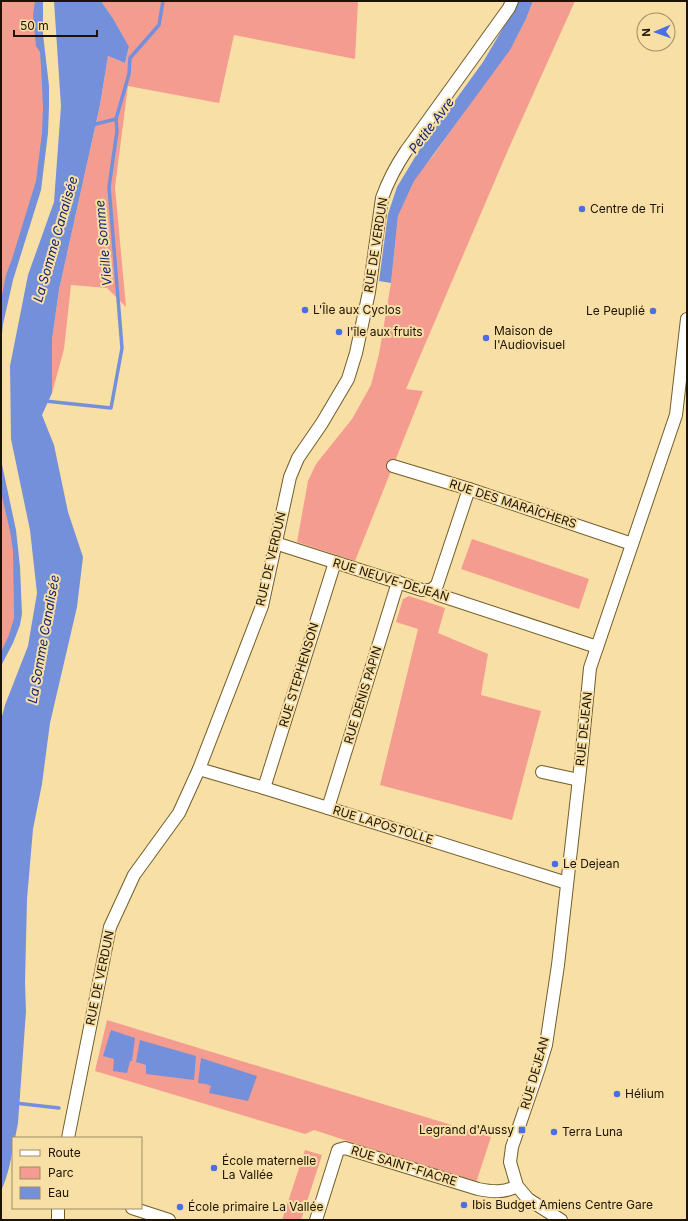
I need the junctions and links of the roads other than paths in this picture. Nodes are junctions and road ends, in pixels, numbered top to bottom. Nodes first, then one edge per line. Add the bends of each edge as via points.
1 (512, 1) edge
2 (687, 319) edge
3 (393, 466) dead end
4 (469, 489) junction
5 (275, 543) junction
6 (632, 544) junction
7 (335, 562) junction
8 (398, 582) junction
9 (431, 590) junction
10 (597, 647) junction
11 (199, 769) junction
12 (542, 772) dead end
13 (579, 780) junction
14 (264, 788) junction
15 (328, 808) junction
16 (567, 882) junction
17 (68, 1137) edge
18 (517, 1186) junction
19 (58, 1209) edge
20 (135, 1209) edge
21 (58, 1220) edge
22 (167, 1220) edge
23 (316, 1220) edge
24 (561, 1220) edge

1 - 5 street, RUE DE VERDUN via 406,151 387,184 382,198 369,292 356,354 348,379 298,458 288,484
2 - 6 street, RUE DEJEAN via 676,415
3 - 4 street, RUE DES MARAÎCHERS
4 - 6 street, RUE DES MARAÎCHERS
4 - 9 street via 436,584
5 - 7 street, RUE NEUVE-DEJEAN
5 - 11 street, RUE DE VERDUN via 262,606
6 - 10 street, RUE DEJEAN
7 - 8 street, RUE NEUVE-DEJEAN
7 - 14 street, RUE STEPHENSON
8 - 9 street, RUE NEUVE-DEJEAN via 422,590
8 - 15 street, RUE DENIS PAPIN
9 - 10 street, RUE NEUVE-DEJEAN
10 - 13 street, RUE DEJEAN via 590,668
11 - 14 street, RUE LAPOSTOLLE
11 - 17 street, RUE DE VERDUN via 179,813 134,875 110,927
12 - 13 street
13 - 16 street, RUE DEJEAN
14 - 15 street, RUE LAPOSTOLLE
15 - 16 street, RUE LAPOSTOLLE
16 - 18 street, RUE DEJEAN via 546,1045 512,1147 510,1162
18 - 23 street, RUE SAINT-FIACRE via 502,1192 478,1190 345,1148 338,1150
18 - 24 street via 528,1199
19 - 21 street
20 - 22 street

